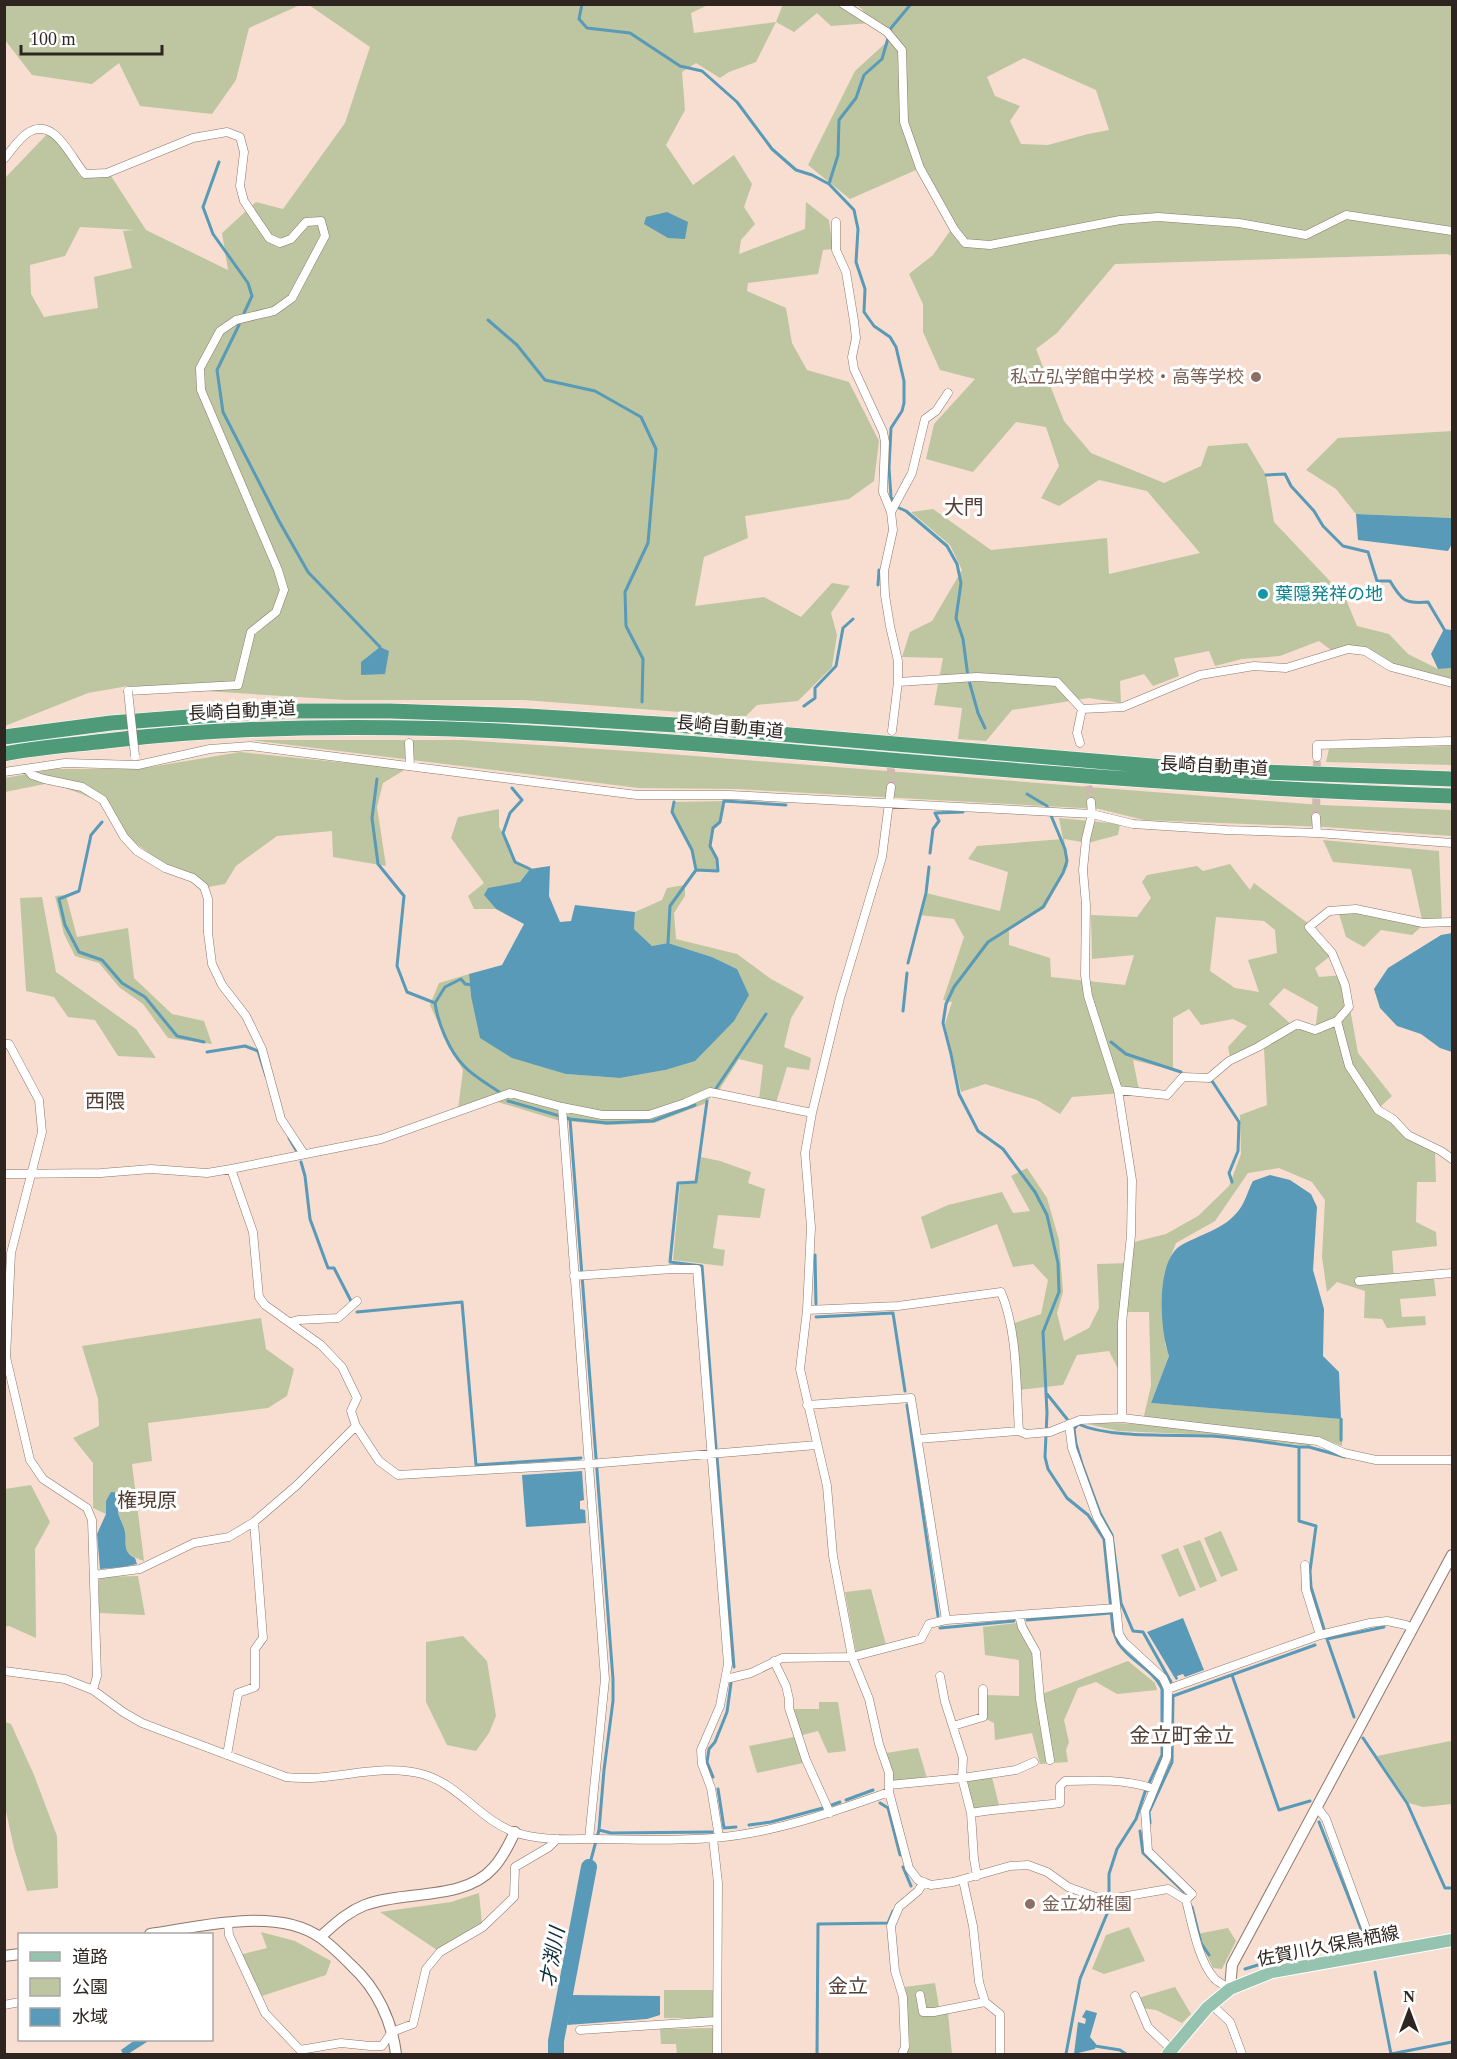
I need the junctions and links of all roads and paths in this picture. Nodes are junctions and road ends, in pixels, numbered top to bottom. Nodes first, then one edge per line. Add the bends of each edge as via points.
1 (843, 4) edge
2 (4, 159) edge
3 (836, 222) dead end
4 (1452, 231) edge
5 (948, 393) dead end
6 (892, 509) junction
7 (898, 682) junction
8 (1452, 683) edge
9 (1082, 709) junction
10 (892, 731) dead end
11 (4, 737) edge
12 (1452, 741) edge
13 (409, 743) dead end
14 (1080, 743) dead end
15 (4, 754) edge
16 (1317, 757) dead end
17 (138, 765) junction
18 (410, 766) junction
19 (27, 769) junction
20 (4, 772) edge
21 (1452, 779) edge
22 (891, 787) tunnel mouth
23 (1452, 796) edge
24 (1091, 802) tunnel mouth
25 (889, 805) junction
26 (1092, 814) junction
27 (1316, 817) tunnel mouth
28 (1317, 832) junction
29 (1452, 843) edge
30 (1452, 922) edge
31 (1337, 1021) junction
32 (4, 1044) edge
33 (1118, 1090) junction
34 (562, 1107) junction
35 (812, 1113) junction
36 (304, 1154) junction
37 (1452, 1159) edge
38 (231, 1169) junction
39 (4, 1174) edge
40 (31, 1174) junction
41 (1452, 1273) edge
42 (574, 1276) junction
43 (1359, 1281) dead end
44 (357, 1301) dead end
45 (807, 1310) junction
46 (291, 1322) junction
47 (807, 1405) junction
48 (1122, 1418) junction
49 (1069, 1424) junction
50 (356, 1426) junction
51 (1019, 1431) junction
52 (918, 1439) junction
53 (817, 1445) junction
54 (713, 1453) junction
55 (1452, 1460) edge
56 (589, 1464) junction
57 (254, 1522) junction
58 (1452, 1555) edge
59 (1305, 1565) dead end
60 (94, 1575) junction
61 (1116, 1608) junction
62 (1019, 1615) junction
63 (946, 1620) junction
64 (1413, 1629) junction
65 (1320, 1635) junction
66 (852, 1657) junction
67 (774, 1661) junction
68 (4, 1671) edge
69 (940, 1676) dead end
70 (726, 1679) junction
71 (984, 1689) dead end
72 (1168, 1689) junction
73 (93, 1690) junction
74 (952, 1726) junction
75 (227, 1755) junction
76 (1050, 1760) dead end
77 (1034, 1762) dead end
78 (962, 1778) junction
79 (889, 1788) junction
80 (1154, 1789) junction
81 (1317, 1807) junction
82 (830, 1813) junction
83 (971, 1813) junction
84 (515, 1832) junction
85 (716, 1838) junction
86 (557, 1839) junction
87 (589, 1839) junction
88 (977, 1876) junction
89 (963, 1880) junction
90 (924, 1882) junction
91 (1186, 1900) junction
92 (228, 1923) junction
93 (163, 1933) edge
94 (320, 1937) junction
95 (1452, 1940) edge
96 (1375, 1953) junction
97 (1230, 1989) junction
98 (920, 1995) dead end
99 (1135, 1996) dead end
100 (986, 2002) junction
101 (1212, 2004) junction
102 (716, 2021) junction
103 (580, 2030) dead end
104 (392, 2032) junction
105 (300, 2052) edge
106 (1170, 2052) edge
107 (396, 2055) edge
108 (717, 2055) edge
109 (902, 2055) edge
110 (1000, 2055) edge
111 (1242, 2055) edge

1 - 4 street via 889,34 902,50 904,122 920,168 965,243 990,245 1120,220 1158,217 1239,223 1306,235 1346,214
2 - 17 street, bridge via 24,135 45,129 58,136 85,174 93,175 193,138 227,132 240,137 244,152 240,186 244,201 269,238 280,243 291,239 306,222 321,221 325,236 292,298 274,311 236,320 220,331 200,368 201,390 284,590 276,612 250,632 238,685 128,691
3 - 6 street via 836,250 846,272 854,321 854,369 883,432 883,492
5 - 6 street via 925,419 912,473
6 - 7 street via 893,530 884,571
7 - 9 street via 977,677 1057,681
7 - 10 street
8 - 9 street via 1391,667 1365,651 1348,649 1286,668 1254,666 1200,675 1123,707
9 - 14 street via 1077,733
11 - 21 highway, 長崎自動車道 via 111,723 272,711 390,711 676,725 1187,769
12 - 16 street via 1317,745
13 - 18 street
15 - 23 highway, 長崎自動車道 via 163,734 281,727 474,730 672,742 1102,778
17 - 18 street via 210,749 250,746
17 - 19 street via 65,763
18 - 25 street via 637,795 730,795
19 - 20 street
19 - 36 street via 44,779 82,787 103,800 124,837 137,850 204,887 213,964 262,1049 281,1119
22 - 25 street
24 - 26 street
25 - 26 street
25 - 35 street via 882,856 840,998
26 - 28 street via 1133,824
26 - 33 street via 1083,870 1085,975
27 - 28 street
28 - 29 street
30 - 31 street via 1423,923 1356,909 1329,911 1310,927 1332,953 1345,985 1348,1007
31 - 33 street via 1315,1030 1297,1024 1229,1061 1209,1078 1183,1077 1167,1095
31 - 37 street via 1349,1066 1378,1110 1407,1135
32 - 40 street via 9,1044 39,1100 42,1132
33 - 48 street via 1132,1180 1122,1323
34 - 35 street via 602,1115 649,1115 710,1092
34 - 36 street via 510,1094 381,1139
34 - 42 street
35 - 45 street via 805,1153 811,1227
36 - 38 street
38 - 40 street via 207,1173 151,1169
38 - 46 street via 253,1232 259,1298
39 - 40 street
40 - 60 street via 11,1253 6,1357 30,1460 43,1479 87,1508 92,1520
41 - 43 street
42 - 54 street via 697,1269
42 - 56 street
44 - 46 street via 338,1318
45 - 47 street via 800,1369
45 - 51 street via 898,1306 1001,1292 1013,1343
46 - 50 street via 342,1367 357,1398 351,1411
47 - 52 street via 911,1398
47 - 53 street
48 - 49 street
48 - 55 street via 1318,1441 1344,1453 1376,1460
49 - 51 street via 1050,1432
49 - 61 street via 1072,1448 1109,1538
50 - 56 street via 379,1461 398,1475
50 - 57 street
51 - 52 street
52 - 63 street
53 - 54 street
53 - 66 street via 827,1486 833,1556
54 - 56 street
54 - 70 street
56 - 87 street via 605,1679
57 - 60 street via 229,1537 194,1543 140,1569
57 - 75 street via 263,1638 255,1649 255,1687 238,1693
58 - 64 street
59 - 65 street via 1306,1590
60 - 73 street via 97,1676
61 - 62 street
61 - 72 street via 1119,1634 1124,1642 1163,1678
62 - 63 street
62 - 76 street via 1036,1652
63 - 66 street via 929,1624 921,1639
64 - 65 street via 1387,1622 1370,1623
64 - 81 street
65 - 72 street
66 - 67 street
66 - 79 street via 869,1699 889,1773
67 - 70 street via 751,1673
67 - 82 street via 786,1686 806,1760
68 - 73 street via 65,1679
69 - 74 street
70 - 85 street via 720,1706 701,1750 711,1788
71 - 74 street via 983,1717
72 - 80 street via 1167,1757
73 - 75 street via 142,1723
74 - 78 street via 963,1758
75 - 84 street via 286,1777 306,1780 397,1771 422,1774 454,1789 501,1826
77 - 78 street via 1016,1770
78 - 79 street
78 - 83 street
79 - 82 street
79 - 90 street via 909,1868
80 - 83 street via 1102,1780 1065,1781 1060,1786 1060,1803
80 - 91 street via 1145,1810 1148,1851 1192,1894
81 - 96 street via 1326,1819
81 - 97 street via 1232,1965
82 - 85 street
83 - 88 street
84 - 86 street
84 - 94 street via 494,1868 474,1883 368,1904 343,1917
85 - 87 street
85 - 102 street
86 - 87 street
86 - 104 street via 515,1867 514,1897 507,1905 483,1927 441,1952 426,1969 413,2024
88 - 89 street
88 - 91 street via 1028,1865 1047,1872 1068,1887 1104,1900 1168,1889
89 - 90 street via 931,1885
89 - 100 street via 979,1982
90 - 109 street via 899,1907 891,1926 895,1971 903,1997
91 - 97 street via 1196,1942 1207,1965 1214,1978
92 - 93 street
92 - 94 street via 267,1921 295,1926
92 - 105 street via 229,1935 265,2013
94 - 104 street via 367,1980
95 - 96 main road, 佐賀川久保鳥栖線
96 - 97 main road, 佐賀川久保鳥栖線 via 1272,1972
97 - 101 main road, 佐賀川久保鳥栖線
98 - 100 street via 923,2012
99 - 106 street via 1148,2027
100 - 110 street via 1000,2014
101 - 106 main road, 佐賀川久保鳥栖線
101 - 111 street via 1230,2022
102 - 103 street
102 - 108 street
104 - 105 street via 382,2046 341,2043
104 - 107 street

